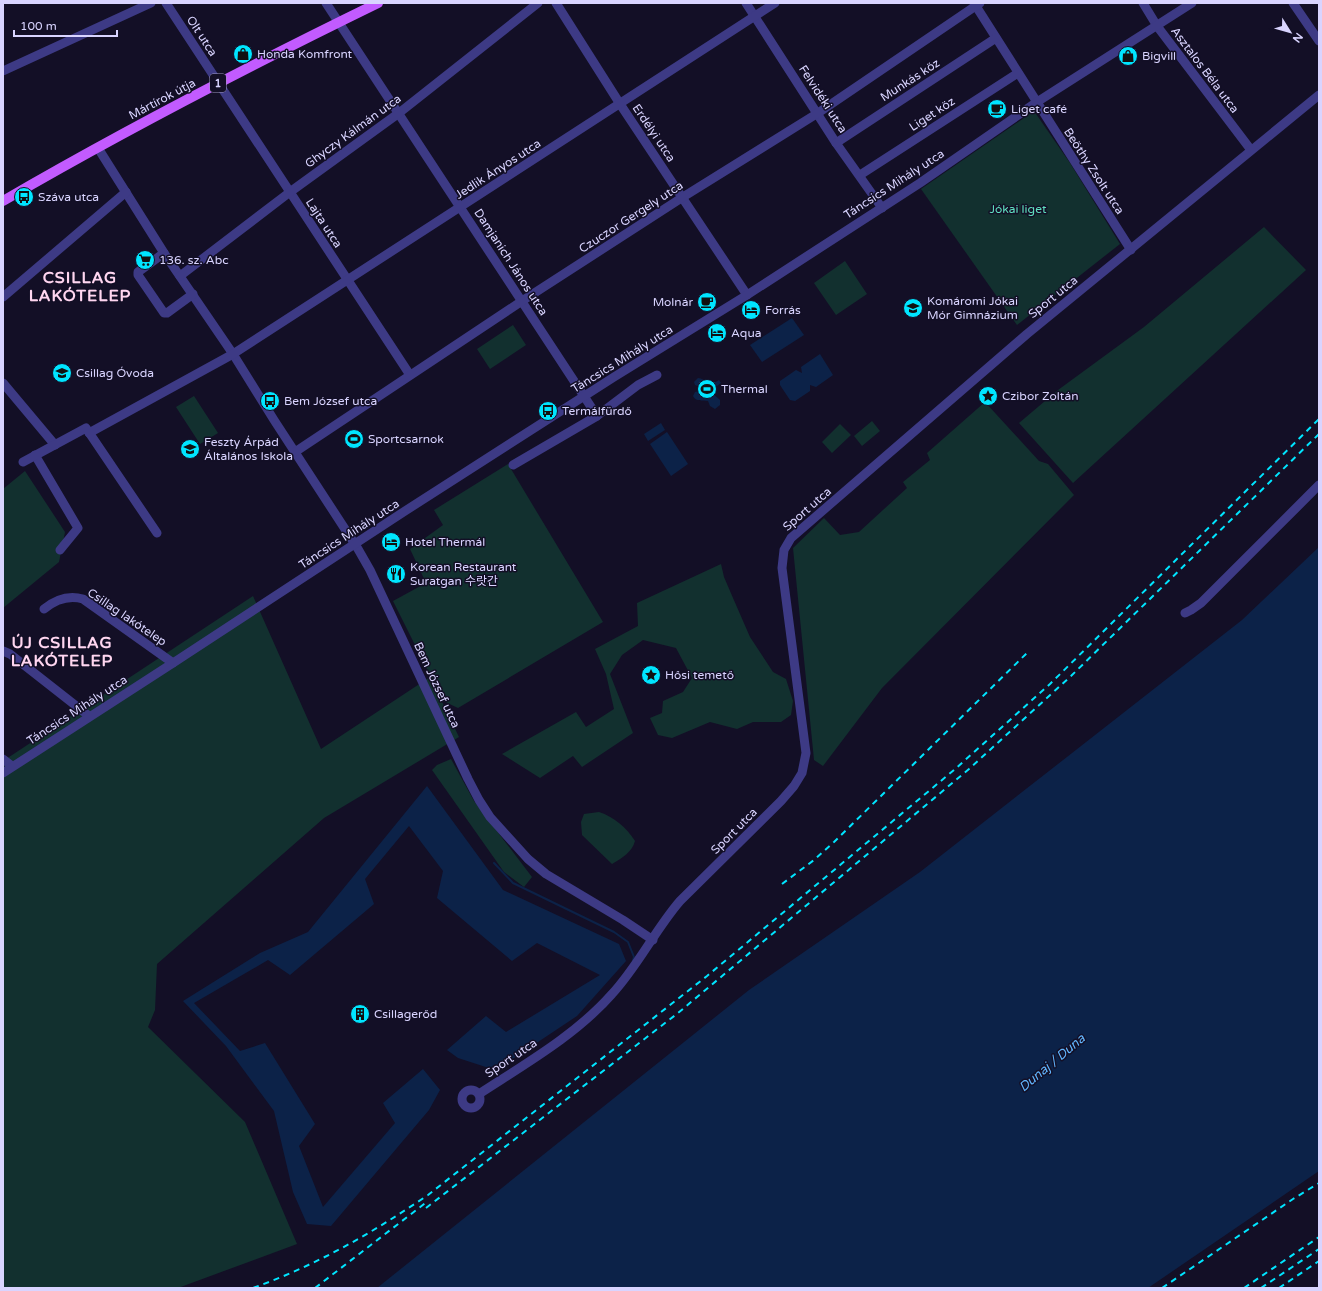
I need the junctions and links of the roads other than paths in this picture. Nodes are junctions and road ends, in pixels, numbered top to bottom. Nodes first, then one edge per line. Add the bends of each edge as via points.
1 (151, 3) edge
2 (166, 3) edge
3 (326, 3) edge
4 (378, 3) edge
5 (538, 3) edge
6 (556, 3) edge
7 (746, 3) edge
8 (775, 3) edge
9 (1143, 3) edge
10 (1192, 3) edge
11 (1293, 3) edge
12 (977, 4) edge
13 (754, 17) junction
14 (339, 22) junction
15 (1157, 26) junction
16 (996, 38) junction
17 (1319, 41) edge
18 (3, 71) edge
19 (1018, 73) junction
20 (218, 83) junction
21 (1319, 95) edge
22 (1037, 102) junction
23 (620, 104) junction
24 (400, 113) junction
25 (818, 113) junction
26 (836, 143) junction
27 (98, 148) junction
28 (1252, 150) junction
29 (860, 175) junction
30 (126, 192) junction
31 (290, 192) junction
32 (683, 197) junction
33 (3, 201) edge
34 (461, 207) junction
35 (882, 208) junction
36 (1131, 250) junction
37 (164, 253) junction
38 (180, 276) junction
39 (347, 280) junction
40 (193, 294) junction
41 (747, 295) junction
42 (3, 297) edge
43 (522, 301) junction
44 (233, 354) junction
45 (410, 375) junction
46 (656, 375) dead end
47 (3, 383) edge
48 (584, 397) junction
49 (597, 416) junction
50 (89, 433) junction
51 (55, 445) junction
52 (295, 452) junction
53 (35, 456) junction
54 (23, 462) dead end
55 (513, 465) dead end
56 (1319, 485) edge
57 (156, 533) dead end
58 (355, 545) junction
59 (60, 550) dead end
60 (44, 609) dead end
61 (1185, 613) dead end
62 (3, 650) edge
63 (173, 664) junction
64 (89, 716) junction
65 (3, 759) edge
66 (12, 766) junction
67 (3, 773) edge
68 (652, 940) junction
69 (479, 1094) dead end

1 - 18 street
2 - 20 street, Olt utca
3 - 14 street, Damjanich János utca
4 - 14 main road, Mártírok útja / 1
5 - 24 street, Ghyczy Kálmán utca
6 - 23 street, Erdélyi utca
7 - 13 street, Felvidéki utca
8 - 13 street, Jedlik Ányos utca
9 - 15 street, Asztalos Béla utca
10 - 15 street, Táncsics Mihály utca
11 - 17 street
12 - 16 street, Beöthy Zsolt utca
12 - 25 street, Czuczor Gergely utca
13 - 23 street, Jedlik Ányos utca
13 - 25 street, Felvidéki utca
14 - 20 main road, Mártírok útja / 1
14 - 24 street, Damjanich János utca
15 - 22 street, Táncsics Mihály utca
15 - 28 street, Asztalos Béla utca
16 - 19 street, Beöthy Zsolt utca
16 - 26 street, Munkás köz
19 - 22 street, Beöthy Zsolt utca
19 - 29 street, Liget köz
20 - 27 main road, Mártírok útja / 1
20 - 31 street, Lajta utca
21 - 28 street, Sport utca
22 - 35 street, Táncsics Mihály utca
22 - 36 street, Beöthy Zsolt utca
23 - 32 street, Erdélyi utca
23 - 34 street, Jedlik Ányos utca
24 - 31 street, Ghyczy Kálmán utca
24 - 34 street, Damjanich János utca
25 - 26 street, Felvidéki utca
25 - 32 street, Czuczor Gergely utca
26 - 29 street, Felvidéki utca
27 - 30 street, Bem József utca
27 - 33 main road, Mártírok útja / 1
28 - 36 street, Sport utca
29 - 35 street, Felvidéki utca
30 - 37 street, Bem József utca
30 - 42 street
31 - 38 street, Ghyczy Kálmán utca
31 - 39 street, Lajta utca
32 - 41 street, Erdélyi utca
32 - 43 street, Czuczor Gergely utca
34 - 39 street, Jedlik Ányos utca
34 - 43 street, Damjanich János utca
35 - 41 street, Táncsics Mihály utca
36 - 68 street, Sport utca via 1027,334 786,545 782,568 806,753 802,773 781,801 680,901
37 - 38 street, Bem József utca
37 - 40 street via 138,272 138,276 164,313
38 - 40 street, Bem József utca
39 - 44 street, Jedlik Ányos utca
39 - 45 street, Lajta utca
40 - 44 street, Bem József utca
41 - 48 street, Táncsics Mihály utca
43 - 45 street, Czuczor Gergely utca
43 - 48 street, Damjanich János utca
44 - 50 street
44 - 52 street, Bem József utca
45 - 52 street, Czuczor Gergely utca
46 - 49 street via 638,385
47 - 51 street
48 - 49 street, Damjanich János utca
48 - 58 street, Táncsics Mihály utca
49 - 55 street
50 - 51 street via 86,428
50 - 57 street
51 - 53 street
52 - 58 street, Bem József utca
53 - 54 street
53 - 59 street via 78,528
56 - 61 street via 1201,603
58 - 63 street, Táncsics Mihály utca
58 - 68 street, Bem József utca via 370,570 472,786 490,817 528,859 546,874 624,920
60 - 63 street, Csillag lakótelep via 65,598 84,599
62 - 64 street
63 - 64 street, Táncsics Mihály utca
64 - 66 street, Táncsics Mihály utca
65 - 66 street
66 - 67 street, Táncsics Mihály utca
68 - 69 street, Sport utca via 612,996 578,1026

